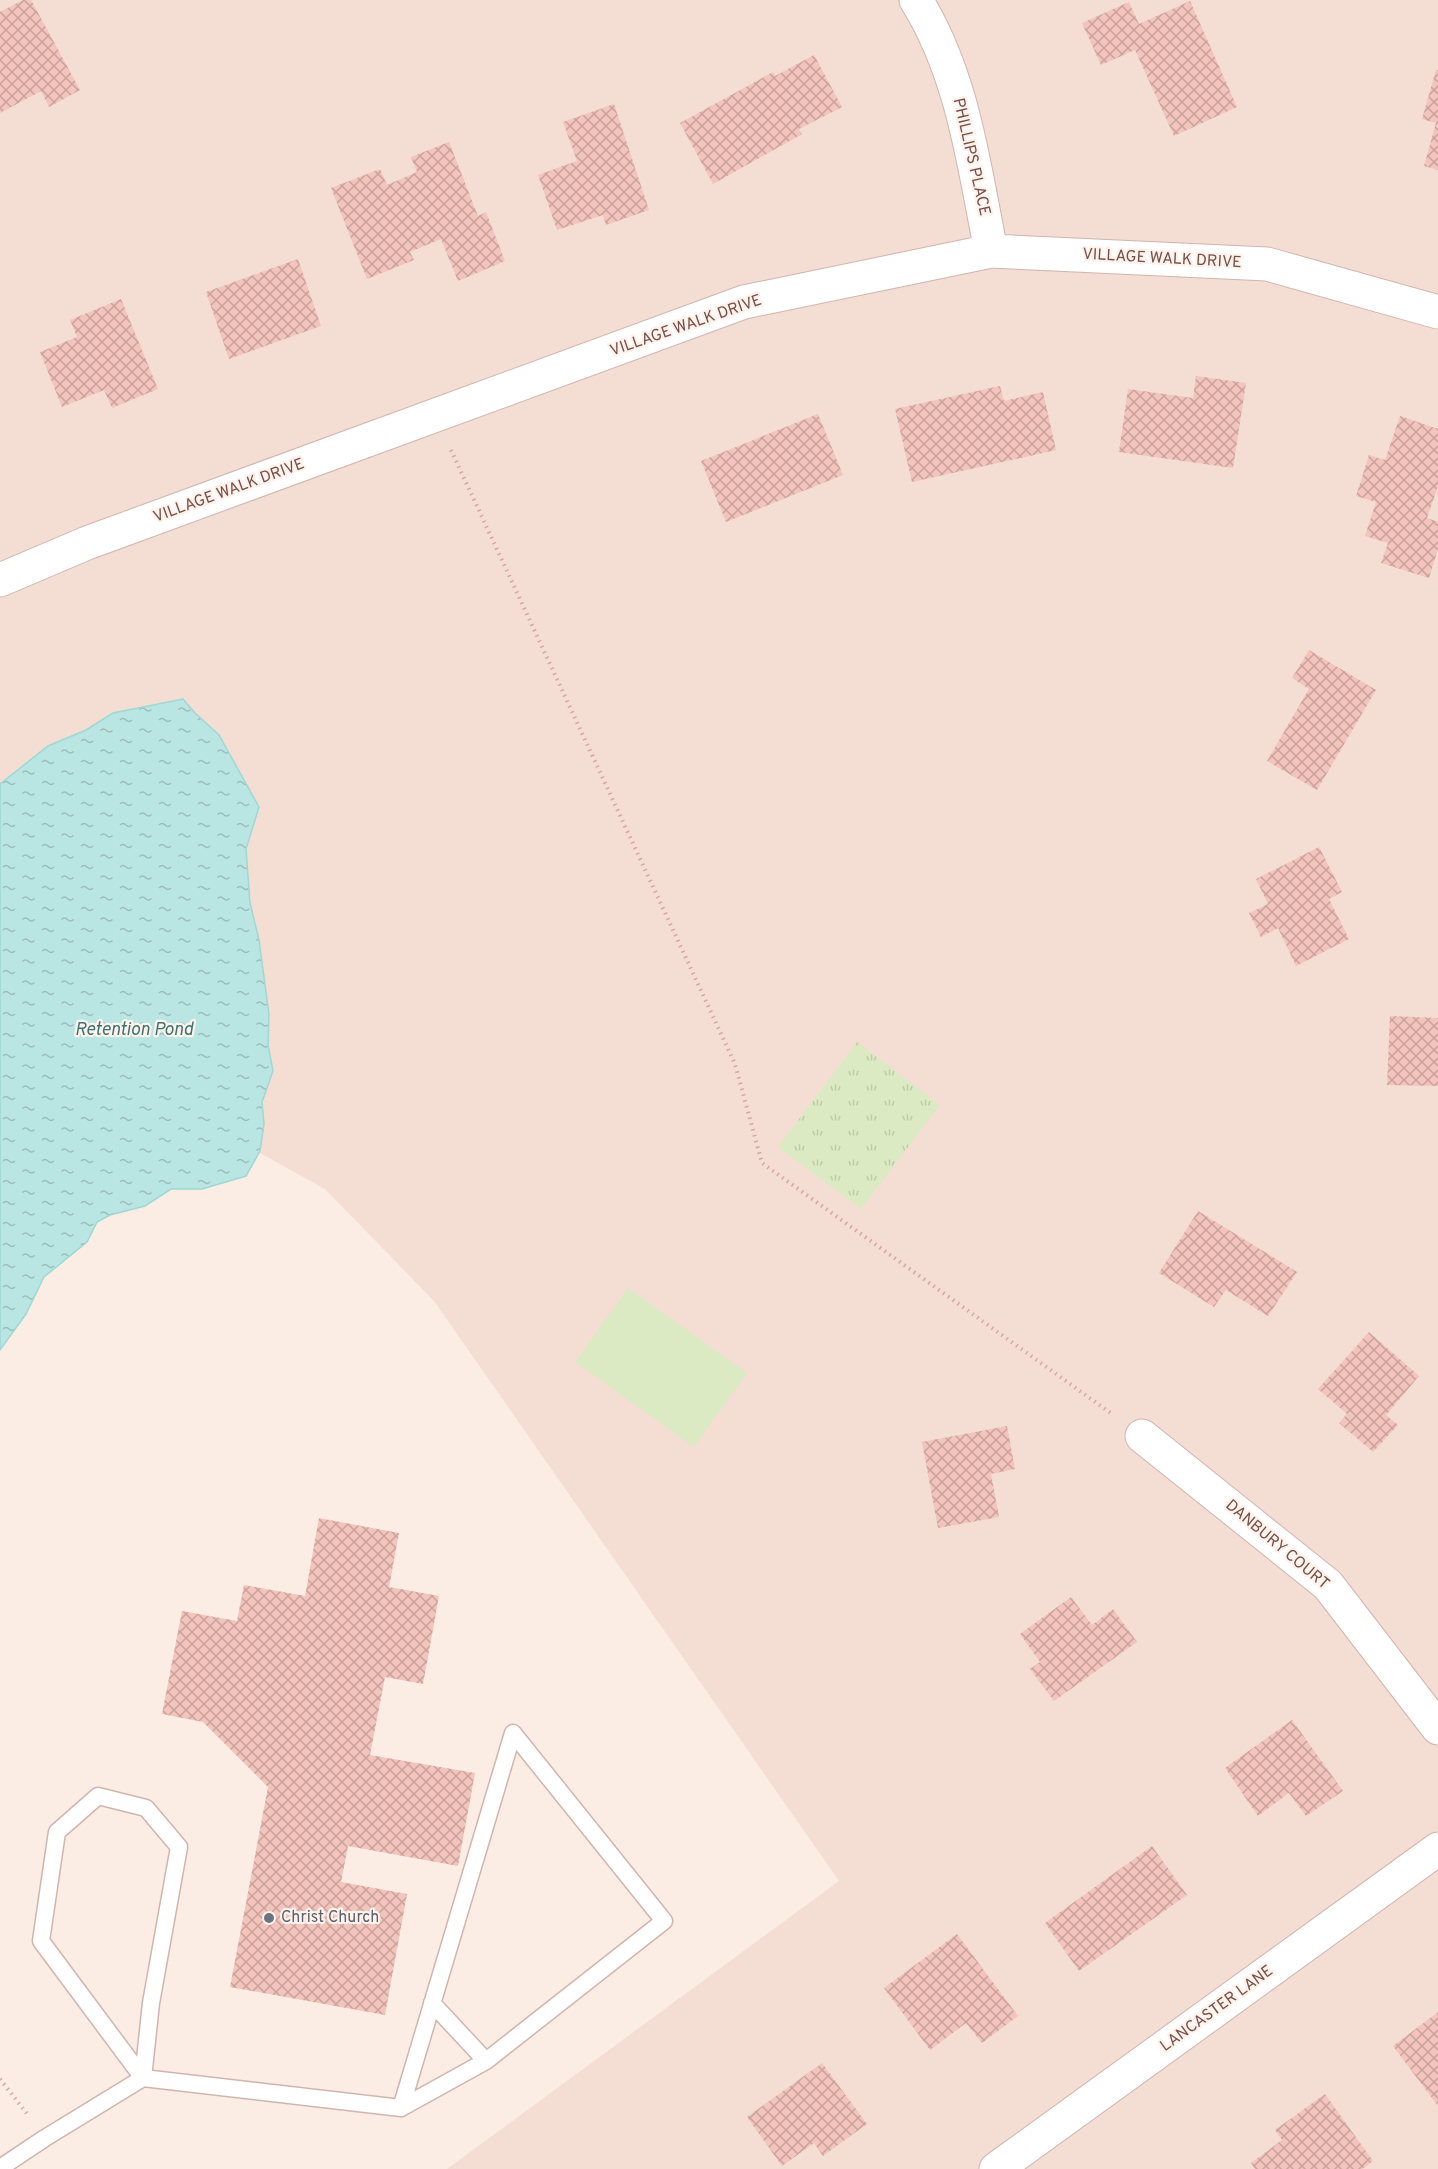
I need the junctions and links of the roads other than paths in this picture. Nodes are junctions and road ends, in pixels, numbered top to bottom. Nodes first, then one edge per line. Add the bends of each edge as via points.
1 (916, 0) edge
2 (991, 251) junction
3 (1438, 312) edge
4 (0, 580) edge
5 (1142, 1436) road end
6 (1438, 1728) edge
7 (1438, 1849) edge
8 (432, 2003) junction
9 (486, 2061) junction
10 (143, 2078) junction
11 (400, 2108) junction
12 (0, 2168) edge
13 (996, 2169) edge

1 - 2 street, PHILLIPS PLACE via 932,25 963,107
2 - 3 street, VILLAGE WALK DRIVE via 1267,264
2 - 4 street, VILLAGE WALK DRIVE via 744,302 87,543
5 - 6 street, DANBURY COURT via 1328,1585
7 - 13 street, LANCASTER LANE
8 - 9 lane
8 - 9 lane via 513,1733 664,1921
8 - 11 lane
9 - 11 lane
10 - 10 lane via 41,1941 57,1832 98,1796 146,1808 179,1847 151,2004
10 - 11 lane
10 - 12 lane

